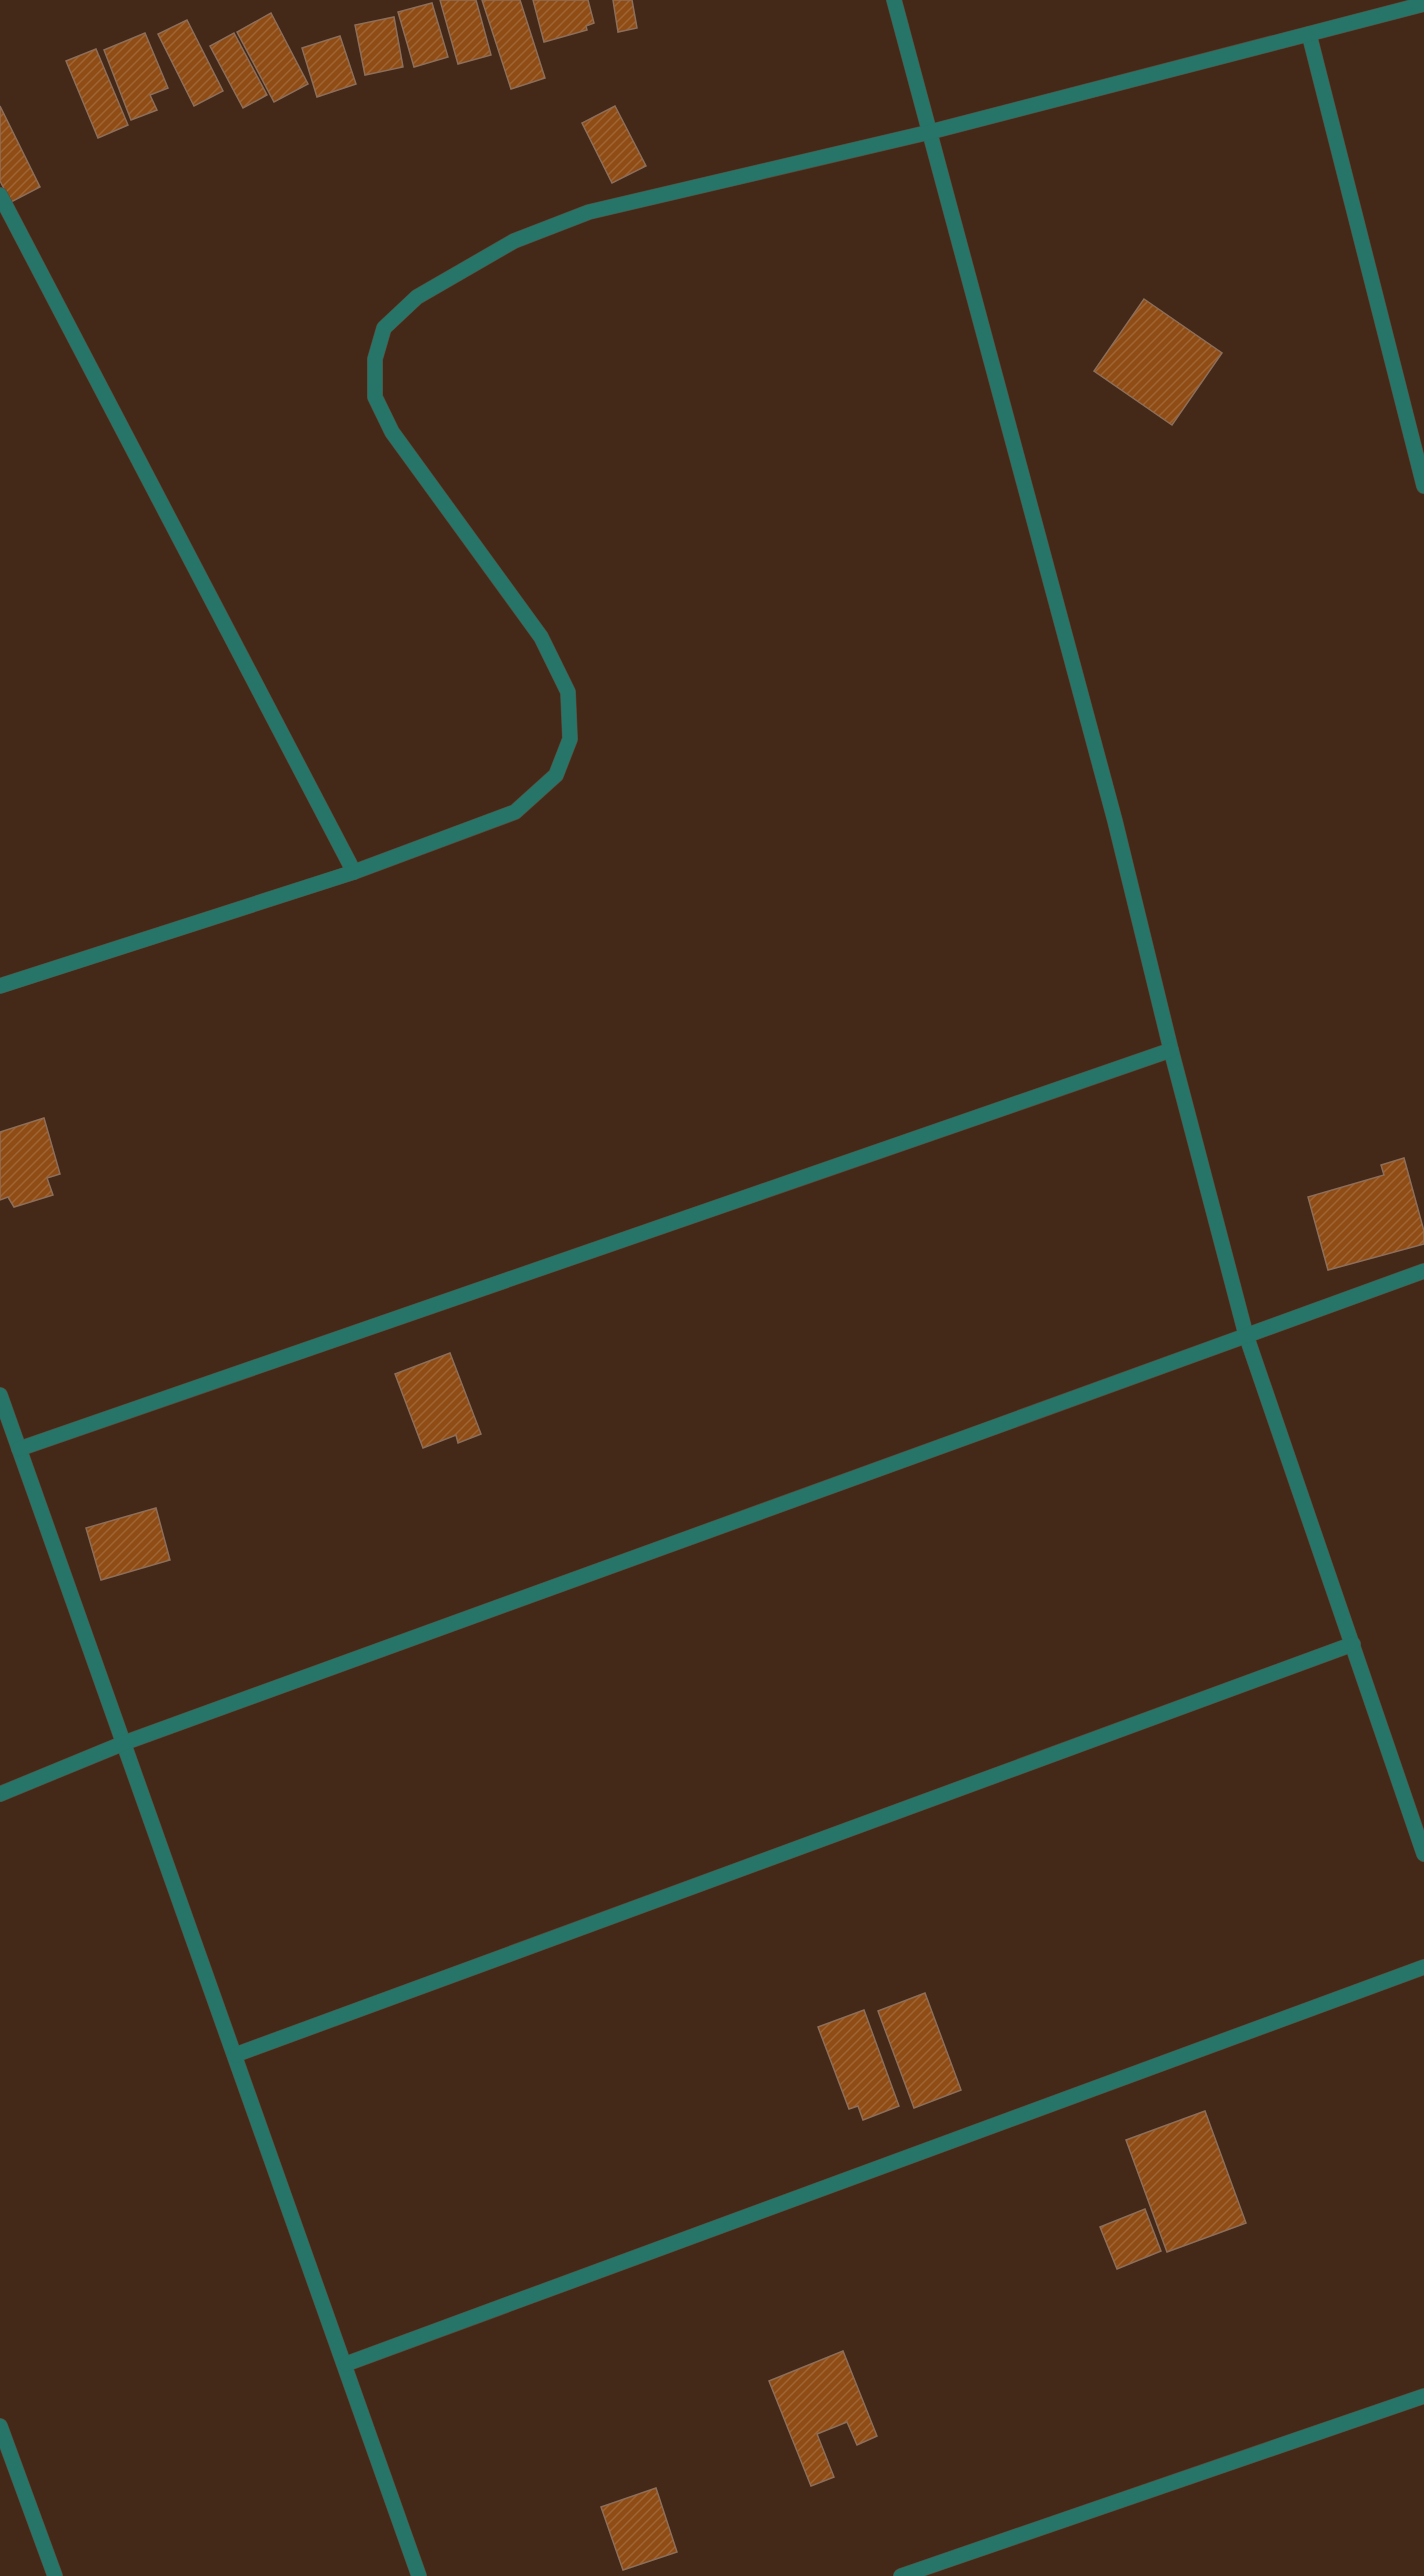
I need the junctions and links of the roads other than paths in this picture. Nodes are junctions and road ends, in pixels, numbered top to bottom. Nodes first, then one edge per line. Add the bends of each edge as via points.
1 (894, 0) edge
2 (1424, 4) edge
3 (1310, 34) junction
4 (930, 132) junction
5 (0, 195) edge
6 (1424, 486) edge
7 (354, 872) junction
8 (0, 986) edge
9 (1171, 1050) junction
10 (1424, 1270) edge
11 (1246, 1335) junction
12 (0, 1395) edge
13 (19, 1449) junction
14 (1353, 1644) junction
15 (124, 1743) junction
16 (0, 1794) edge
17 (1424, 1854) edge
18 (1424, 1967) edge
19 (235, 2055) junction
20 (346, 2364) junction
21 (1424, 2396) edge
22 (0, 2426) edge
23 (55, 2576) edge
24 (419, 2576) edge
25 (901, 2576) edge

1 - 4 street
2 - 3 street
3 - 4 street
3 - 6 street
4 - 7 street via 589,212 514,241 417,297 384,328 375,359 375,397 392,432 542,637 568,692 570,740 556,775 514,812
4 - 9 street via 1115,821
5 - 7 street
7 - 8 street
9 - 11 street
9 - 13 street
10 - 11 street
11 - 14 street
11 - 15 street
12 - 13 street
13 - 15 street
14 - 17 street
14 - 19 street
15 - 16 street
15 - 19 street
18 - 20 street
19 - 20 street
20 - 24 street
21 - 25 street
22 - 23 street

